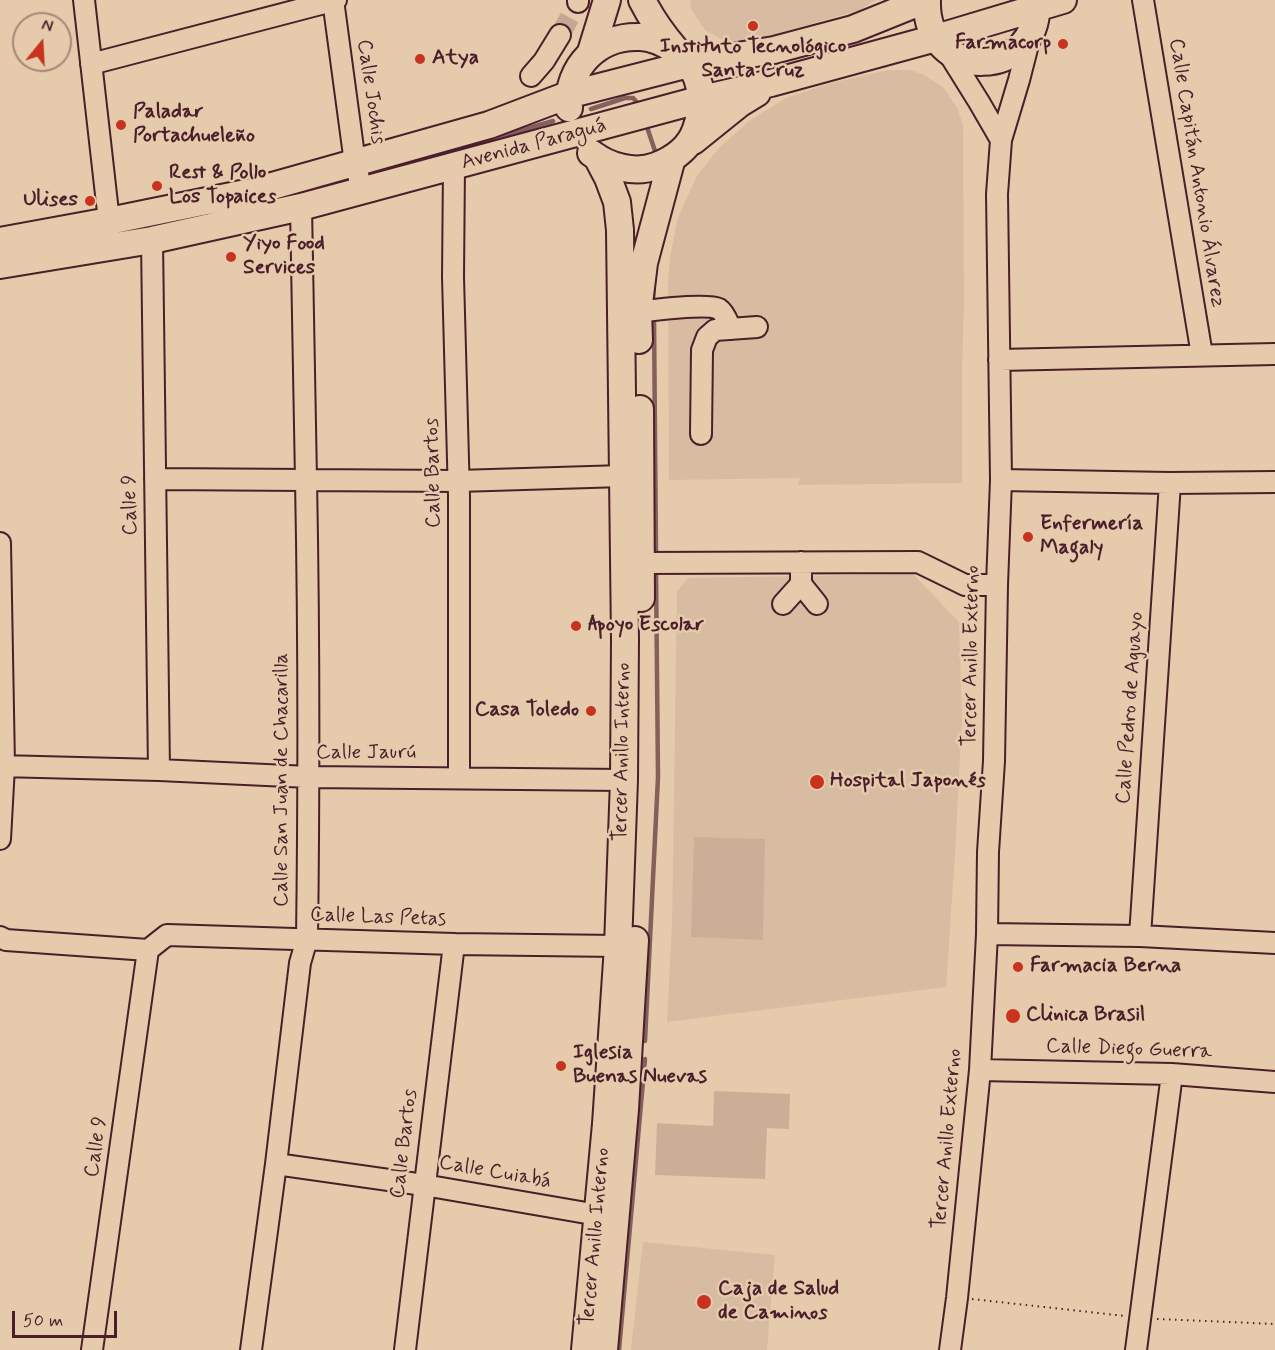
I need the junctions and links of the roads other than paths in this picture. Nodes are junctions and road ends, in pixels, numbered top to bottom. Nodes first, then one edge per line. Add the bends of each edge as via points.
1 (84, 0) edge
2 (334, 0) edge
3 (607, 0) edge
4 (642, 0) edge
5 (926, 0) edge
6 (1063, 0) edge
7 (1143, 0) edge
8 (1035, 13) edge
9 (560, 35) tunnel mouth
10 (941, 44) junction
11 (686, 53) junction
12 (586, 57) junction
13 (91, 64) junction
14 (531, 76) dead end
15 (776, 82) junction
16 (568, 95) junction
17 (702, 99) junction
18 (489, 125) junction
19 (576, 134) junction
20 (1000, 140) junction
21 (679, 153) junction
22 (597, 157) junction
23 (356, 163) junction
24 (454, 166) junction
25 (362, 190) junction
26 (301, 207) junction
27 (109, 221) junction
28 (152, 240) junction
29 (0, 242) edge
30 (0, 265) edge
31 (638, 312) junction
32 (757, 327) dead end
33 (731, 329) junction
34 (1275, 354) edge
35 (1202, 355) junction
36 (999, 360) junction
37 (622, 400) junction
38 (701, 434) dead end
39 (623, 476) junction
40 (155, 479) junction
41 (306, 479) junction
42 (1001, 480) junction
43 (458, 481) junction
44 (1275, 482) edge
45 (1170, 483) junction
46 (0, 543) edge
47 (801, 562) junction
48 (642, 563) junction
49 (801, 584) junction
50 (997, 585) junction
51 (783, 604) dead end
52 (817, 604) dead end
53 (639, 734) junction
54 (2, 766) edge
55 (159, 770) junction
56 (624, 771) junction
57 (309, 777) junction
58 (459, 778) junction
59 (0, 838) edge
60 (987, 934) junction
61 (1140, 936) junction
62 (0, 937) edge
63 (1275, 938) edge
64 (307, 939) junction
65 (454, 945) junction
66 (618, 946) junction
67 (148, 950) junction
68 (609, 1069) junction
69 (980, 1070) junction
70 (1172, 1074) junction
71 (1275, 1082) edge
72 (625, 1109) junction
73 (276, 1164) junction
74 (620, 1169) junction
75 (424, 1185) junction
76 (598, 1215) junction
77 (92, 1350) edge
78 (251, 1350) edge
79 (405, 1350) edge
80 (585, 1350) edge
81 (599, 1350) edge
82 (604, 1350) edge
83 (950, 1350) edge
84 (1136, 1350) edge

1 - 13 street
2 - 13 street
2 - 23 street, Calle Jochis
3 - 12 main road
4 - 11 main road, Tercer Anillo Interno via 647,11
5 - 10 main road via 929,26
5 - 11 main road, Avenida Paraguá via 853,29 774,50
6 - 8 main road, Avenida Paraguá
7 - 35 street, Calle Capitán Antonio Álvarez
8 - 10 main road, Avenida Paraguá
8 - 10 main road via 1024,43 1000,59 972,62
8 - 20 street, Tercer Anillo Externo
9 - 14 street
10 - 15 main road, Avenida Paraguá
10 - 20 street
11 - 12 main road via 660,41 624,37 606,43
11 - 16 main road, Avenida Paraguá
11 - 17 main road, Tercer Anillo Interno
12 - 16 main road
12 - 18 main road
13 - 27 street
15 - 17 main road, Avenida Paraguá
15 - 21 main road via 739,104
16 - 18 main road, Avenida Paraguá
16 - 19 main road, Tercer Anillo Interno via 569,115
17 - 19 main road, Avenida Paraguá
17 - 21 main road, Tercer Anillo Interno via 695,133
18 - 23 main road, Avenida Paraguá
19 - 22 main road, Tercer Anillo Interno
19 - 24 main road, Avenida Paraguá
20 - 36 street, Tercer Anillo Externo
21 - 22 main road, Tercer Anillo Interno via 654,167 634,169 615,166
21 - 31 main road, Tercer Anillo Interno via 644,263
22 - 37 main road, Tercer Anillo Interno via 617,202 620,230
23 - 25 street, Calle Jochis
23 - 27 main road, Avenida Paraguá via 251,192
24 - 25 main road, Avenida Paraguá
24 - 43 street, Calle Bartos
25 - 26 main road, Avenida Paraguá
26 - 28 main road, Avenida Paraguá
26 - 41 street, Calle San Juan de Chacarilla
27 - 29 main road, Avenida Paraguá
28 - 30 main road, Avenida Paraguá
28 - 40 street, Calle 9
31 - 33 street via 719,309
31 - 48 main road, Tercer Anillo Interno
32 - 33 street
33 - 38 street via 715,330 702,350
34 - 35 street
35 - 36 street
36 - 42 street, Tercer Anillo Externo
37 - 39 main road, Tercer Anillo Interno
37 - 48 main road via 630,438 631,545
39 - 43 street
39 - 56 main road, Tercer Anillo Interno
40 - 41 street
40 - 55 street, Calle 9
41 - 43 street
41 - 57 street, Calle San Juan de Chacarilla
42 - 45 street
42 - 50 street, Tercer Anillo Externo
43 - 58 street, Calle Bartos
44 - 45 street
45 - 61 street, Calle Pedro de Aguayo
46 - 54 street
47 - 48 street
47 - 49 street
47 - 50 street via 918,562 965,585
48 - 53 main road, Tercer Anillo Interno
48 - 56 main road via 630,584 631,708
49 - 51 street
49 - 52 street
50 - 60 street, Tercer Anillo Externo
53 - 66 main road via 630,774 626,930
53 - 72 main road, Tercer Anillo Interno via 635,947
54 - 55 street, Calle Jaurú
54 - 59 street
55 - 57 street, Calle Jaurú
56 - 58 street, Calle Jaurú
56 - 66 main road, Tercer Anillo Interno
57 - 58 street, Calle Jaurú
57 - 64 street, Calle San Juan de Chacarilla
60 - 61 street
60 - 69 street, Tercer Anillo Externo
61 - 63 street
62 - 67 street
64 - 65 street, Calle Las Petas
64 - 67 street, Calle Las Petas via 167,935
64 - 73 street, Calle San Juan de Chacarilla via 300,963
65 - 66 street, Calle Las Petas
65 - 75 street, Calle Bartos
66 - 68 main road, Tercer Anillo Interno
66 - 72 main road via 624,961 618,1068
67 - 77 street, Calle 9
68 - 74 main road via 614,1090 608,1158 614,1168
68 - 76 main road, Tercer Anillo Interno
69 - 70 street, Calle Diego Guerra
69 - 83 street, Tercer Anillo Externo
70 - 71 street, Calle Diego Guerra
70 - 84 street
72 - 74 main road, Tercer Anillo Interno
73 - 75 street, Calle Cuiabá
73 - 78 street, Calle San Juan de Chacarilla
74 - 82 main road, Tercer Anillo Interno
75 - 76 street, Calle Cuiabá
75 - 79 street, Calle Bartos
76 - 80 main road, Tercer Anillo Interno
76 - 81 main road via 604,1226 594,1313

